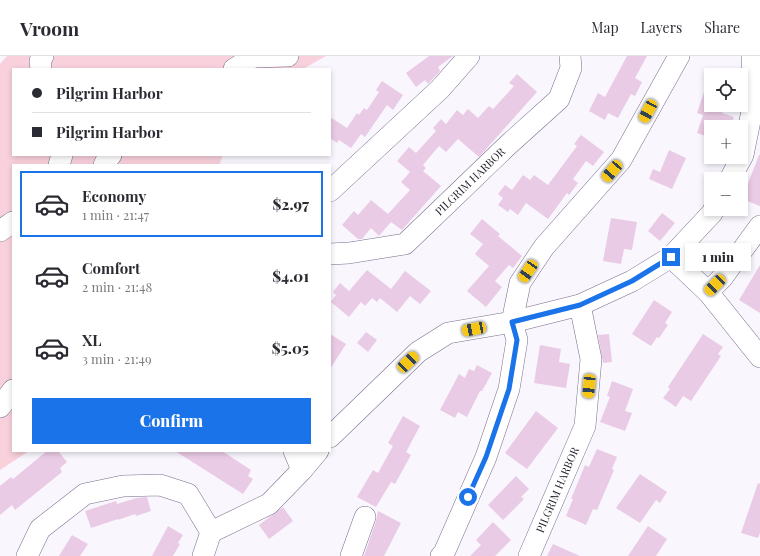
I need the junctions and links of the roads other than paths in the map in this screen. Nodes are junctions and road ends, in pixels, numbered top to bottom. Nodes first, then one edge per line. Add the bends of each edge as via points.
1 (43, 56) edge
2 (288, 56) edge
3 (469, 56) edge
4 (570, 56) edge
5 (679, 56) edge
6 (752, 56) edge
7 (41, 68) edge
8 (236, 68) edge
9 (734, 172) edge
10 (331, 190) edge
11 (709, 216) edge
12 (12, 223) edge
13 (760, 226) edge
14 (0, 231) edge
15 (331, 254) edge
16 (671, 257) junction
17 (708, 292) junction
18 (580, 305) junction
19 (512, 322) junction
20 (760, 357) edge
21 (12, 391) edge
22 (0, 407) edge
23 (331, 436) edge
24 (294, 452) edge
25 (317, 452) edge
26 (302, 470) junction
27 (365, 517) dead end
28 (211, 532) junction
29 (26, 556) edge
30 (203, 556) edge
31 (351, 556) edge
32 (441, 556) edge
33 (529, 556) edge

1 - 7 street via 40,61
2 - 8 street via 253,57
3 - 10 street via 440,89
4 - 15 street, PILGRIM HARBOR via 571,68 559,99 405,244
5 - 19 street via 621,160 544,247 520,283
6 - 9 street via 754,101 743,155
11 - 16 street
12 - 14 street
13 - 17 street via 722,278
16 - 17 street
16 - 18 street via 632,281
17 - 20 street
18 - 19 street
18 - 33 street, PILGRIM HARBOR via 591,359 585,426
19 - 23 street via 448,333 418,352
19 - 32 street via 517,340 509,389 486,457
21 - 22 street
24 - 26 street
25 - 26 street
26 - 28 street via 269,504
27 - 31 street
28 - 29 street via 188,494 160,484 123,486 85,494 40,529
28 - 30 street

